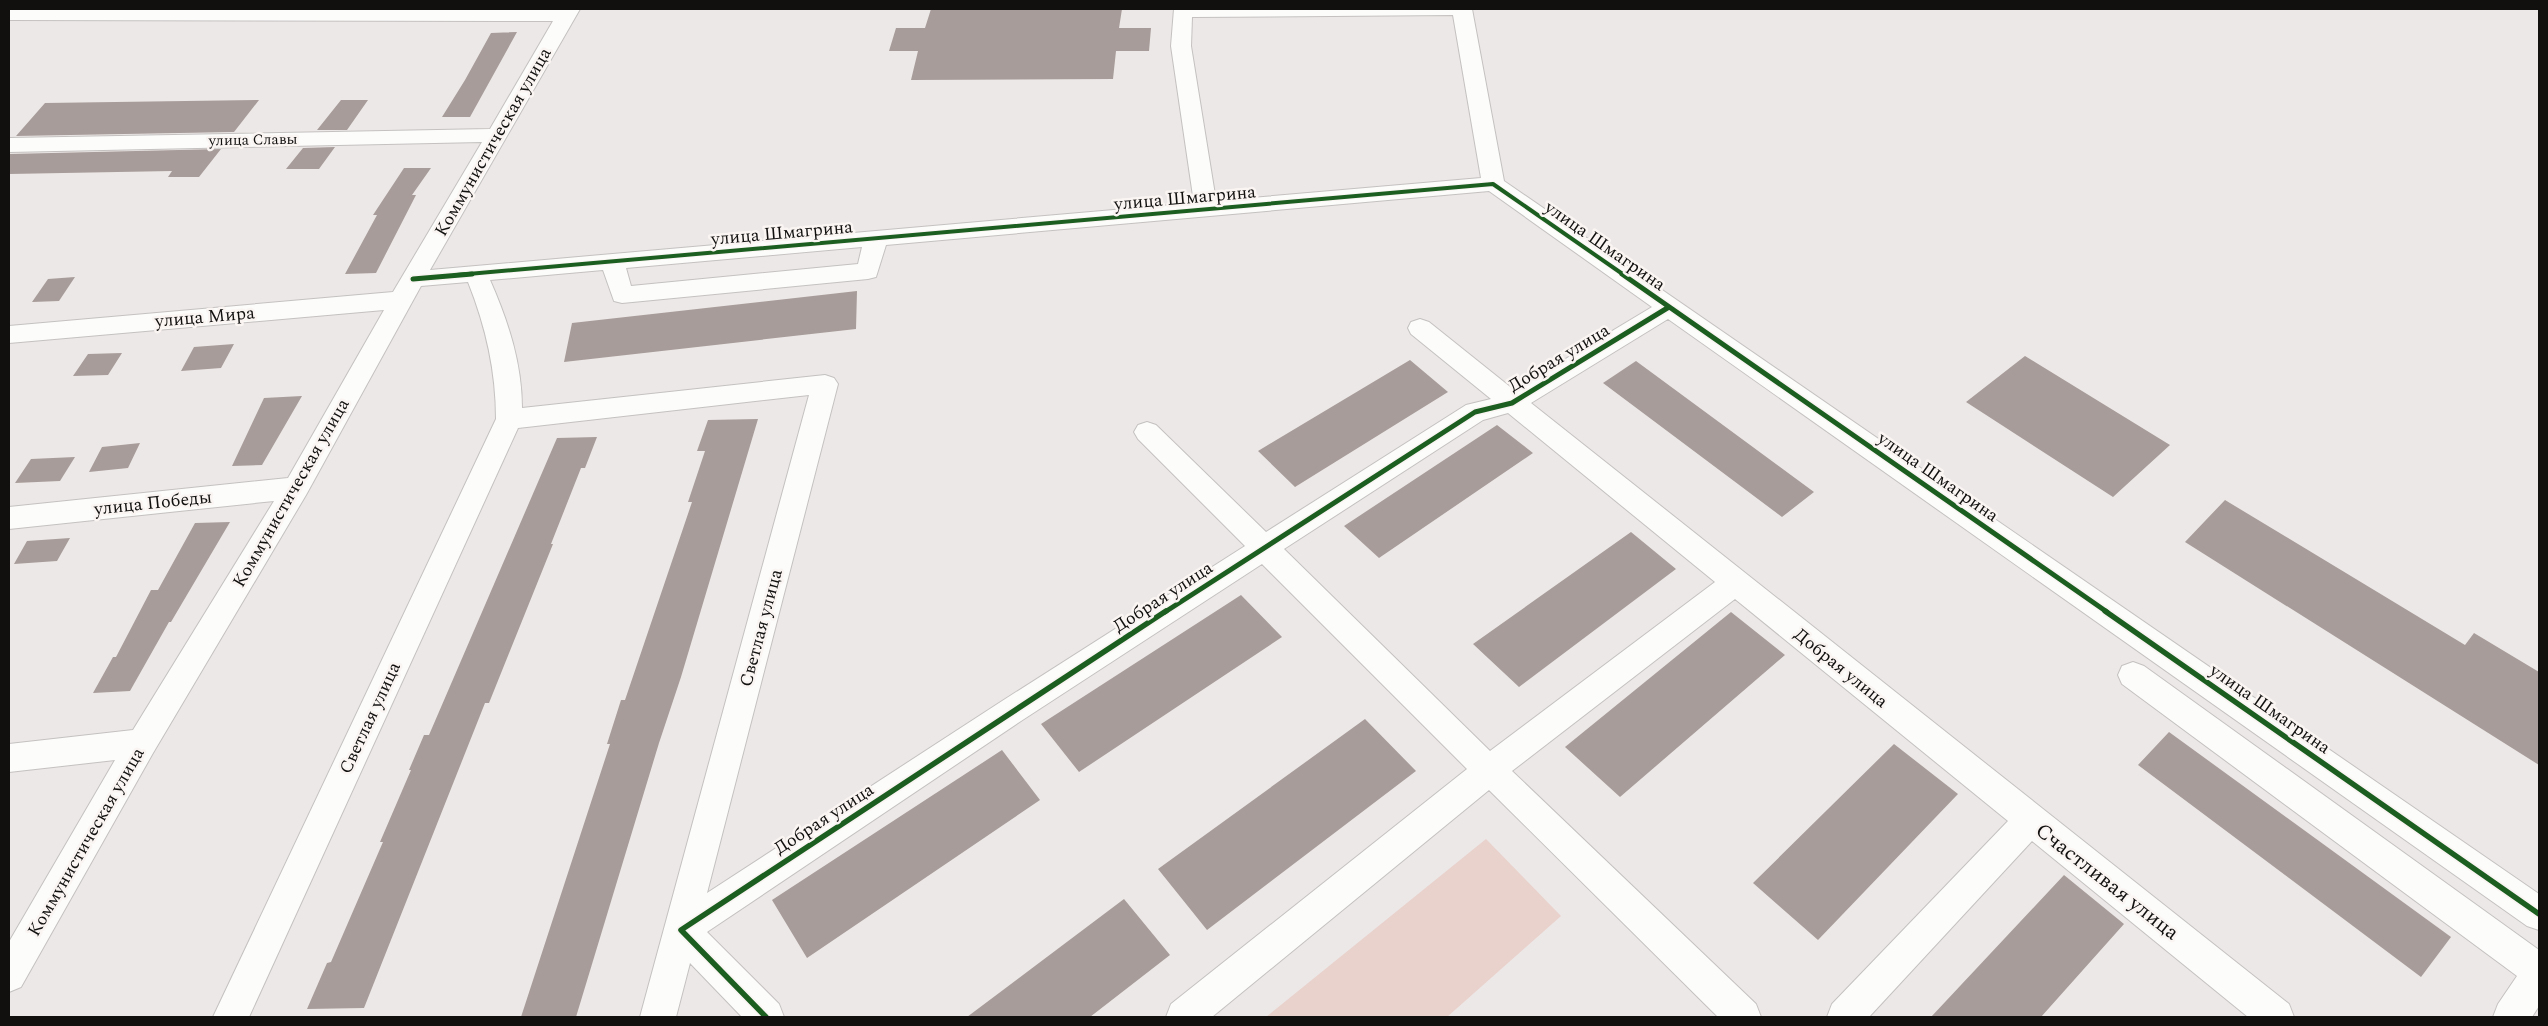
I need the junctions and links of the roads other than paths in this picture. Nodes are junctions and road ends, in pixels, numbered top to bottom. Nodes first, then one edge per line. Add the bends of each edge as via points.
1 (1462, 9) edge
2 (1233, 10) edge
3 (568, 12) edge
4 (9, 14) edge
5 (497, 135) junction
6 (9, 145) edge
7 (1493, 184) junction
8 (1206, 210) junction
9 (876, 238) junction
10 (612, 262) junction
11 (476, 274) junction
12 (407, 290) junction
13 (1669, 307) junction
14 (1420, 328) dead end
15 (9, 334) edge
16 (1512, 403) junction
17 (510, 419) junction
18 (1147, 432) dead end
19 (296, 488) junction
20 (9, 518) edge
21 (1265, 548) junction
22 (1735, 583) junction
23 (2133, 675) dead end
24 (142, 743) junction
25 (9, 758) edge
26 (1489, 770) junction
27 (2030, 820) junction
28 (2539, 914) edge
29 (682, 930) junction
30 (2539, 971) edge
31 (9, 975) edge
32 (2539, 975) edge
33 (231, 1017) edge
34 (658, 1017) edge
35 (766, 1017) edge
36 (1184, 1017) edge
37 (1743, 1017) edge
38 (1846, 1017) edge
39 (2276, 1017) edge
40 (2512, 1017) edge

1 - 2 street
1 - 7 street
2 - 8 street via 1182,11 1181,46
3 - 4 street
3 - 5 street, Коммунистическая улица
5 - 6 street, улица Славы
5 - 12 street, Коммунистическая улица
7 - 8 street, улица Шмагрина
7 - 13 street, улица Шмагрина
8 - 9 street, улица Шмагрина
9 - 10 street, улица Шмагрина
9 - 10 street via 868,271 622,295
10 - 11 street, улица Шмагрина
11 - 12 street, улица Мира
11 - 17 street via 500,332
12 - 15 street, улица Мира
12 - 19 street, Коммунистическая улица
13 - 16 street, Добрая улица
13 - 28 street, улица Шмагрина
14 - 16 street, Добрая улица
16 - 21 street, Добрая улица via 1475,412
16 - 22 street, Добрая улица
17 - 29 street, Светлая улица via 825,384
17 - 33 street, Светлая улица
18 - 21 street
19 - 20 street, улица Победы
19 - 24 street, Коммунистическая улица
21 - 26 street
21 - 29 street, Добрая улица via 1010,712
22 - 26 street
22 - 27 street, Добрая улица
23 - 30 street
24 - 25 street
24 - 31 street, Коммунистическая улица
26 - 36 street
26 - 37 street
27 - 38 street, Счастливая улица
27 - 39 street, Счастливая улица
29 - 34 street, Светлая улица
29 - 35 street
32 - 40 street

